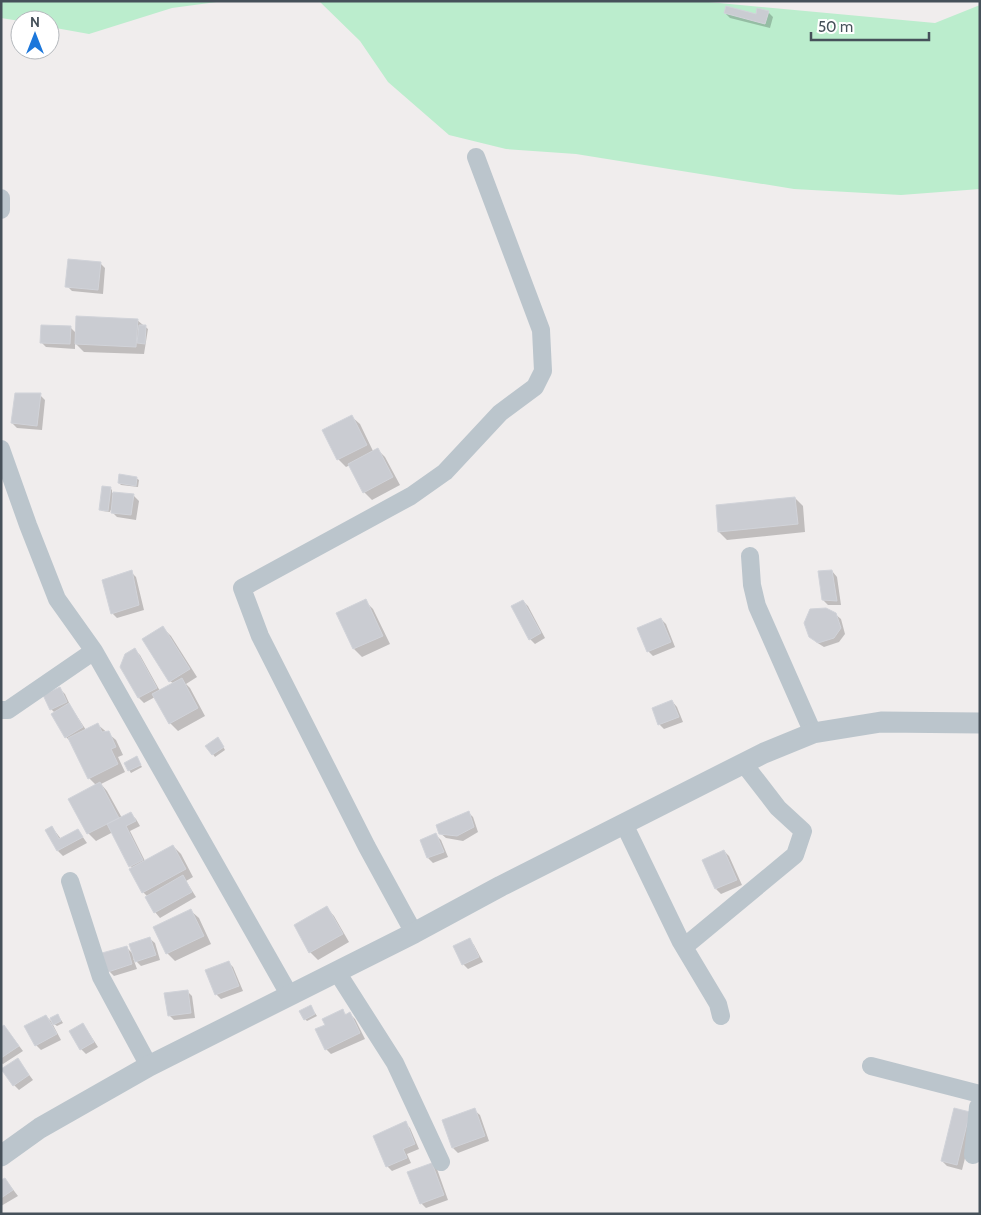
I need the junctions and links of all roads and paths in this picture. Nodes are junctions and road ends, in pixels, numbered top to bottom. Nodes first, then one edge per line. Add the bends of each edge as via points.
1 (476, 156) dead end
2 (1, 198) edge
3 (1, 210) edge
4 (1, 449) edge
5 (750, 556) dead end
6 (94, 651) junction
7 (1, 710) edge
8 (980, 723) edge
9 (813, 733) junction
10 (744, 764) junction
11 (624, 824) junction
12 (70, 881) dead end
13 (414, 933) junction
14 (684, 947) junction
15 (337, 972) junction
16 (290, 996) junction
17 (721, 1016) dead end
18 (148, 1066) junction
19 (871, 1066) dead end
20 (980, 1094) edge
21 (980, 1104) edge
22 (973, 1155) dead end
23 (1, 1156) edge
24 (441, 1162) dead end

1 - 13 street via 541,330 543,370 535,388 500,413 445,472 411,496 242,588 260,636
2 - 3 street
4 - 6 street via 57,599
5 - 9 street via 757,606
6 - 7 street via 8,710
6 - 16 street
8 - 9 street via 881,722
9 - 10 street
10 - 11 street
10 - 14 street via 778,808 803,831 795,855
11 - 13 street
11 - 14 street
12 - 18 street via 101,977
13 - 15 street
14 - 17 street via 718,1004
15 - 16 street
15 - 24 street via 395,1063
16 - 18 street
18 - 23 street via 40,1128
19 - 20 street
21 - 22 street

